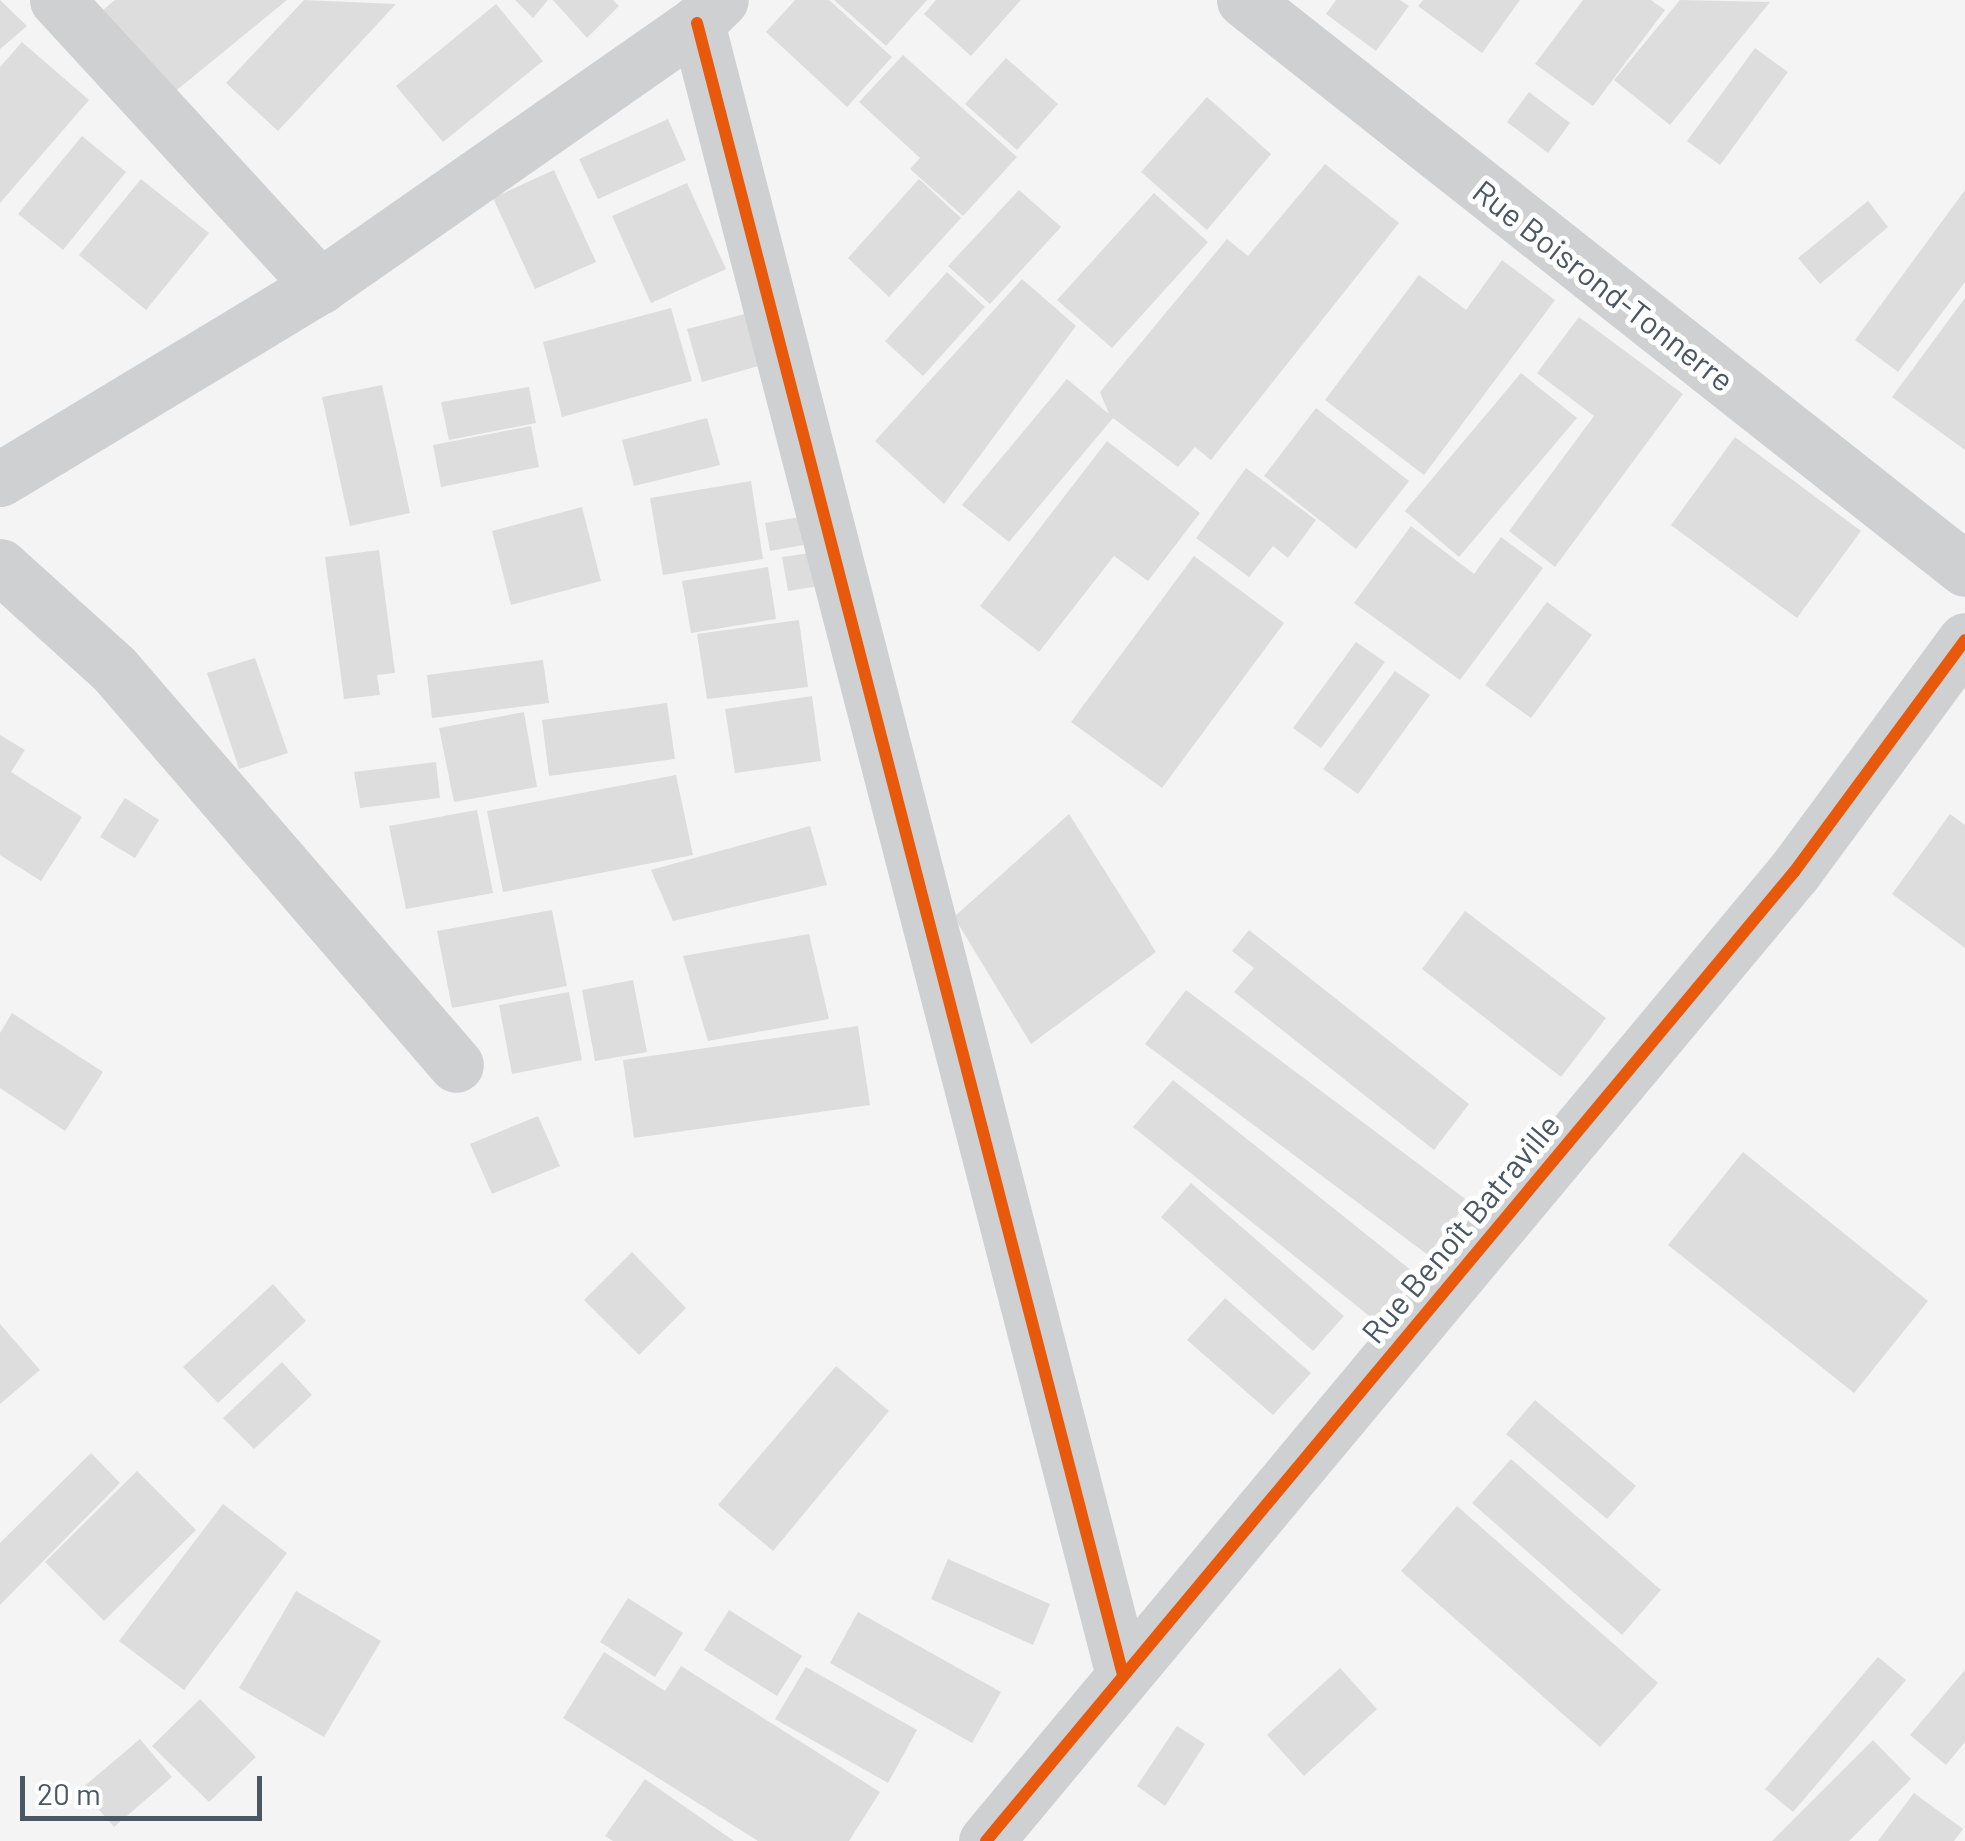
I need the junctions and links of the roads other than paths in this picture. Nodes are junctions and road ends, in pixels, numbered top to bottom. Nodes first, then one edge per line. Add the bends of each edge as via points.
1 (57, 0) edge
2 (1244, 0) edge
3 (709, 12) edge
4 (320, 286) junction
5 (0, 480) edge
6 (0, 566) edge
7 (1965, 570) edge
8 (1965, 640) edge
9 (456, 1065) dead end
10 (1123, 1674) junction
11 (986, 1841) edge

1 - 4 street
2 - 7 street, Rue Boisrond-Tonnerre
3 - 4 street
3 - 10 street
4 - 5 street
6 - 9 street via 114,669
8 - 10 street, Rue Benoît Batraville via 1794,872
10 - 11 street, Rue Benoît Batraville

